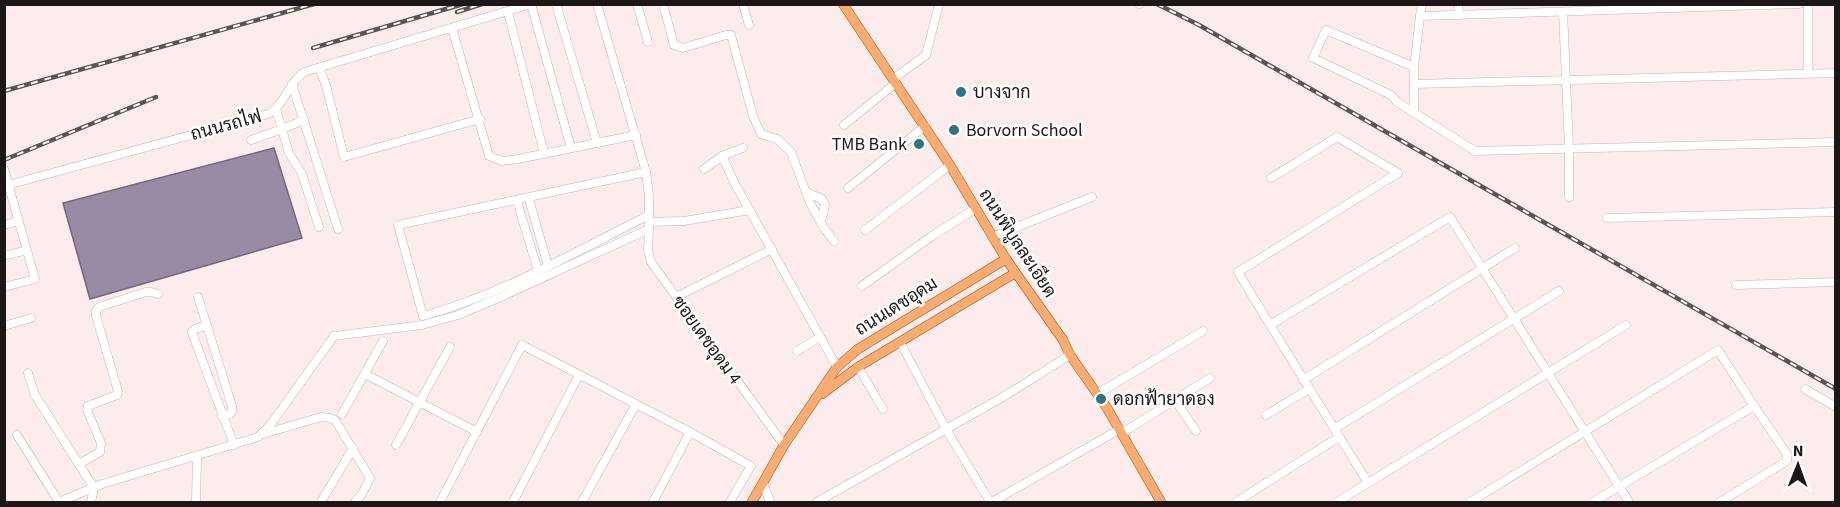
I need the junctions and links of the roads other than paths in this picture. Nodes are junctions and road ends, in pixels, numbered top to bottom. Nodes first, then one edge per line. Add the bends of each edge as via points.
1 (531, 4) edge
2 (556, 4) edge
3 (597, 4) edge
4 (637, 4) edge
5 (663, 4) edge
6 (743, 4) edge
7 (843, 4) edge
8 (939, 4) edge
9 (1422, 4) edge
10 (1458, 4) edge
11 (1798, 4) edge
12 (1808, 4) edge
13 (508, 12) junction
14 (1563, 12) junction
15 (1459, 15) junction
16 (1420, 16) junction
17 (749, 25) dead end
18 (453, 28) junction
19 (648, 42) dead end
20 (1414, 67) junction
21 (319, 68) junction
22 (1808, 73) junction
23 (1836, 73) edge
24 (1565, 80) junction
25 (895, 81) junction
26 (292, 84) junction
27 (1414, 84) junction
28 (276, 110) junction
29 (1414, 112) junction
30 (480, 119) junction
31 (304, 120) junction
32 (844, 125) dead end
33 (925, 126) junction
34 (282, 129) junction
35 (636, 135) junction
36 (251, 140) dead end
37 (1836, 142) edge
38 (597, 143) junction
39 (571, 148) junction
40 (743, 148) dead end
41 (1569, 149) junction
42 (544, 153) junction
43 (722, 156) junction
44 (950, 165) junction
45 (4, 169) edge
46 (704, 169) dead end
47 (646, 172) junction
48 (1270, 178) dead end
49 (7, 185) edge
50 (848, 189) dead end
51 (808, 193) junction
52 (1092, 197) dead end
53 (1569, 197) dead end
54 (529, 199) junction
55 (518, 201) junction
56 (975, 209) junction
57 (750, 210) junction
58 (1836, 212) edge
59 (1606, 218) dead end
60 (19, 221) junction
61 (649, 222) junction
62 (821, 222) junction
63 (4, 225) edge
64 (319, 227) dead end
65 (338, 229) dead end
66 (865, 230) dead end
67 (992, 237) junction
68 (834, 241) dead end
69 (1515, 248) dead end
70 (772, 249) junction
71 (27, 250) junction
72 (4, 256) edge
73 (1006, 259) junction
74 (548, 266) junction
75 (1482, 268) junction
76 (538, 271) junction
77 (1015, 273) junction
78 (1836, 282) edge
79 (1736, 285) dead end
80 (862, 286) dead end
81 (4, 287) edge
82 (1559, 291) dead end
83 (158, 294) dead end
84 (198, 297) dead end
85 (676, 297) junction
86 (31, 318) dead end
87 (1514, 319) junction
88 (207, 325) junction
89 (1270, 325) junction
90 (1626, 325) dead end
91 (4, 326) edge
92 (892, 327) junction
93 (1203, 331) dead end
94 (820, 337) junction
95 (384, 341) dead end
96 (900, 342) junction
97 (450, 347) dead end
98 (797, 351) dead end
99 (1070, 355) junction
100 (837, 367) junction
101 (858, 367) junction
102 (28, 373) dead end
103 (1547, 373) junction
104 (365, 374) junction
105 (579, 375) junction
106 (1210, 378) dead end
107 (1303, 380) junction
108 (1309, 388) junction
109 (1805, 389) dead end
110 (1097, 394) junction
111 (818, 397) junction
112 (1175, 400) junction
113 (419, 402) junction
114 (636, 404) junction
115 (1754, 406) junction
116 (1836, 407) edge
117 (883, 409) dead end
118 (342, 414) dead end
119 (1266, 415) dead end
120 (222, 416) junction
121 (946, 429) junction
122 (1334, 429) junction
123 (1121, 431) junction
124 (1196, 431) dead end
125 (477, 432) junction
126 (690, 432) junction
127 (1584, 432) junction
128 (261, 434) junction
129 (17, 435) dead end
130 (1339, 437) junction
131 (234, 445) junction
132 (396, 445) dead end
133 (784, 446) junction
134 (353, 448) junction
135 (197, 456) junction
136 (79, 464) junction
137 (763, 483) junction
138 (1368, 483) junction
139 (1619, 487) junction
140 (94, 488) junction
141 (59, 502) edge
142 (92, 502) edge
143 (196, 502) edge
144 (321, 502) edge
145 (356, 502) edge
146 (440, 502) edge
147 (513, 502) edge
148 (582, 502) edge
149 (653, 502) edge
150 (730, 502) edge
151 (752, 502) edge
152 (770, 502) edge
153 (817, 502) edge
154 (991, 502) edge
155 (1160, 502) edge
156 (1236, 502) edge
157 (1337, 502) edge
158 (1470, 502) edge
159 (1593, 502) edge
160 (1629, 502) edge
161 (1720, 502) edge

1 - 13 street, ถนนรถไฟ
1 - 39 street
2 - 38 street
3 - 35 street, ซอยเดชอุดม 4
4 - 19 street
5 - 51 street via 674,45 683,48 731,35 761,134 777,139 791,152
6 - 17 street
7 - 25 main road, ถนนพิบูลละเอียด
8 - 25 street via 926,55
9 - 16 street
10 - 15 street
11 - 14 street
12 - 22 street
13 - 18 street, ถนนรถไฟ
13 - 42 street
14 - 15 street
14 - 24 street
15 - 16 street
16 - 20 street
18 - 21 street, ถนนรถไฟ
18 - 30 street
20 - 27 street
20 - 29 street via 1326,30 1313,58 1391,95
21 - 26 street, ถนนรถไฟ via 297,76
21 - 30 street via 344,158
22 - 23 street
22 - 24 street
24 - 27 street
24 - 41 street
25 - 32 street
25 - 33 main road, ถนนพิบูลละเอียด
26 - 28 street, ถนนรถไฟ
26 - 31 street
27 - 29 street
28 - 34 street
28 - 49 street, ถนนรถไฟ
29 - 41 street via 1474,151
30 - 42 street via 489,156 502,161
31 - 34 street
31 - 65 street
33 - 44 main road, ถนนพิบูลละเอียด
33 - 50 street
34 - 36 street
34 - 64 street
35 - 38 street
35 - 47 street, ซอยเดชอุดม 4
37 - 41 street
38 - 39 street
39 - 42 street
40 - 43 street
41 - 53 street
43 - 46 street
43 - 57 street
44 - 56 main road, ถนนพิบูลละเอียด
44 - 66 street
45 - 49 street
47 - 54 street
47 - 61 street, ซอยเดชอุดม 4
48 - 89 street via 1337,137 1398,173 1238,272
49 - 60 street
51 - 62 street
51 - 62 street via 822,199 825,205
52 - 67 street
54 - 55 street
54 - 74 street
55 - 76 street
55 - 76 street via 398,225 423,316 456,307
56 - 67 main road, ถนนพิบูลละเอียด
56 - 80 street
57 - 61 street via 684,222
57 - 70 street
58 - 59 street
60 - 63 street
60 - 71 street
61 - 74 street
61 - 85 street, ซอยเดชอุดม 4 via 651,262
61 - 128 street via 458,315 422,325 334,336
62 - 68 street
67 - 73 main road, ถนนพิบูลละเอียด
69 - 75 street
70 - 85 street
70 - 94 street
71 - 72 street
71 - 81 street via 35,279
73 - 77 main road, ถนนพิบูลละเอียด
73 - 92 main road, ถนนเดชอุดม
74 - 76 street
75 - 87 street
75 - 89 street via 1450,217
75 - 107 street
77 - 96 main road, ถนนเดชอุดม
77 - 99 main road, ถนนพิบูลละเอียด
78 - 79 street
82 - 87 street
83 - 136 street via 146,292 96,311 118,391 88,406 101,443 100,452
84 - 88 street
85 - 133 street, ซอยเดชอุดม 4
86 - 91 street
87 - 103 street
87 - 122 street
88 - 120 street via 232,406 230,414
88 - 120 street via 192,332
89 - 107 street
90 - 103 street
92 - 96 main road
92 - 100 main road, ถนนเดชอุดม
93 - 110 street
94 - 98 street
94 - 100 street
95 - 104 street
96 - 101 main road, ถนนเดชอุดม
96 - 121 street
97 - 113 street
99 - 110 main road, ถนนพิบูลละเอียด
99 - 121 street
100 - 111 main road, ถนนเดชอุดม
101 - 111 main road, ถนนเดชอุดม
101 - 117 street
102 - 136 street via 35,394
103 - 127 street
103 - 138 street
104 - 113 street
104 - 118 street
105 - 114 street
105 - 125 street via 522,345
105 - 147 street
106 - 112 street
107 - 108 street
108 - 119 street
108 - 122 street
109 - 116 street
110 - 123 main road, ถนนพิบูลละเอียด
111 - 133 main road, ถนนเดชอุดม
112 - 123 street
112 - 124 street
113 - 125 street
113 - 132 street
114 - 126 street
114 - 148 street
115 - 127 street via 1718,350
115 - 139 street
115 - 161 street via 1787,454 1787,461
120 - 131 street
121 - 153 street
121 - 154 street
122 - 130 street
123 - 154 street
123 - 155 main road, ถนนพิบูลละเอียด
125 - 146 street
126 - 149 street
126 - 150 street via 751,466
127 - 139 street
127 - 158 street
128 - 131 street
128 - 134 street via 321,417 330,418 338,423
129 - 141 street
130 - 138 street
130 - 156 street
131 - 135 street
133 - 137 main road, ถนนเดชอุดม
134 - 144 street
134 - 145 street via 370,478
135 - 140 street
135 - 143 street
136 - 140 street
137 - 151 main road, ถนนเดชอุดม
137 - 152 street
138 - 157 street
139 - 159 street
139 - 160 street
140 - 141 street
140 - 142 street

